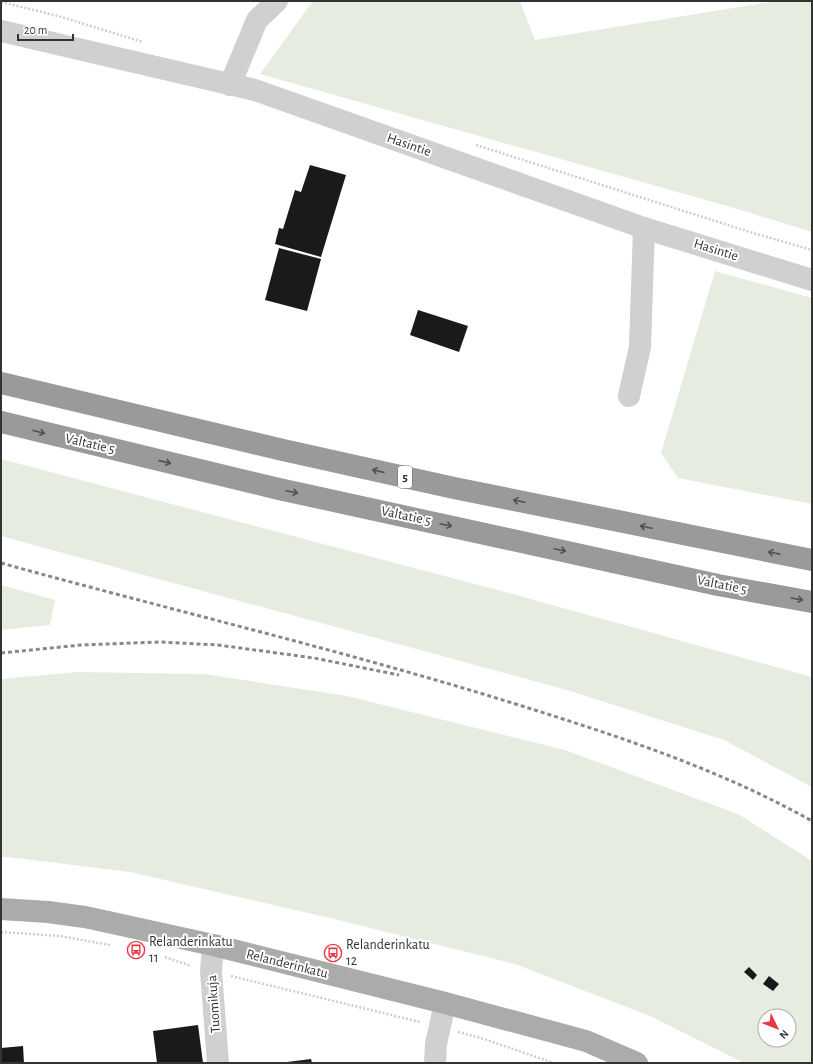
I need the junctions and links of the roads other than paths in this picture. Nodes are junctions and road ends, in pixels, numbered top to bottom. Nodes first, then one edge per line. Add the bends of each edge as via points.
1 (277, 1) edge
2 (1, 31) edge
3 (230, 85) junction
4 (644, 228) junction
5 (812, 280) edge
6 (1, 383) edge
7 (629, 396) dead end
8 (1, 422) edge
9 (812, 560) edge
10 (812, 602) edge
11 (1, 909) edge
12 (213, 945) junction
13 (445, 1003) junction
14 (218, 1063) edge
15 (435, 1063) edge
16 (637, 1063) edge

1 - 3 street via 257,20
2 - 3 street, Hasintie
3 - 4 street, Hasintie via 255,90
4 - 5 street, Hasintie
4 - 7 street via 640,347
9 -> 6 highway, 5 via 454,488
8 -> 10 highway, Valtatie 5 via 279,489 718,585
11 - 12 main road, Relanderinkatu via 85,917
12 - 13 main road, Relanderinkatu
12 - 14 street, Tuomikuja via 211,971
13 - 15 street via 436,1044
13 - 16 main road, Relanderinkatu via 586,1041

